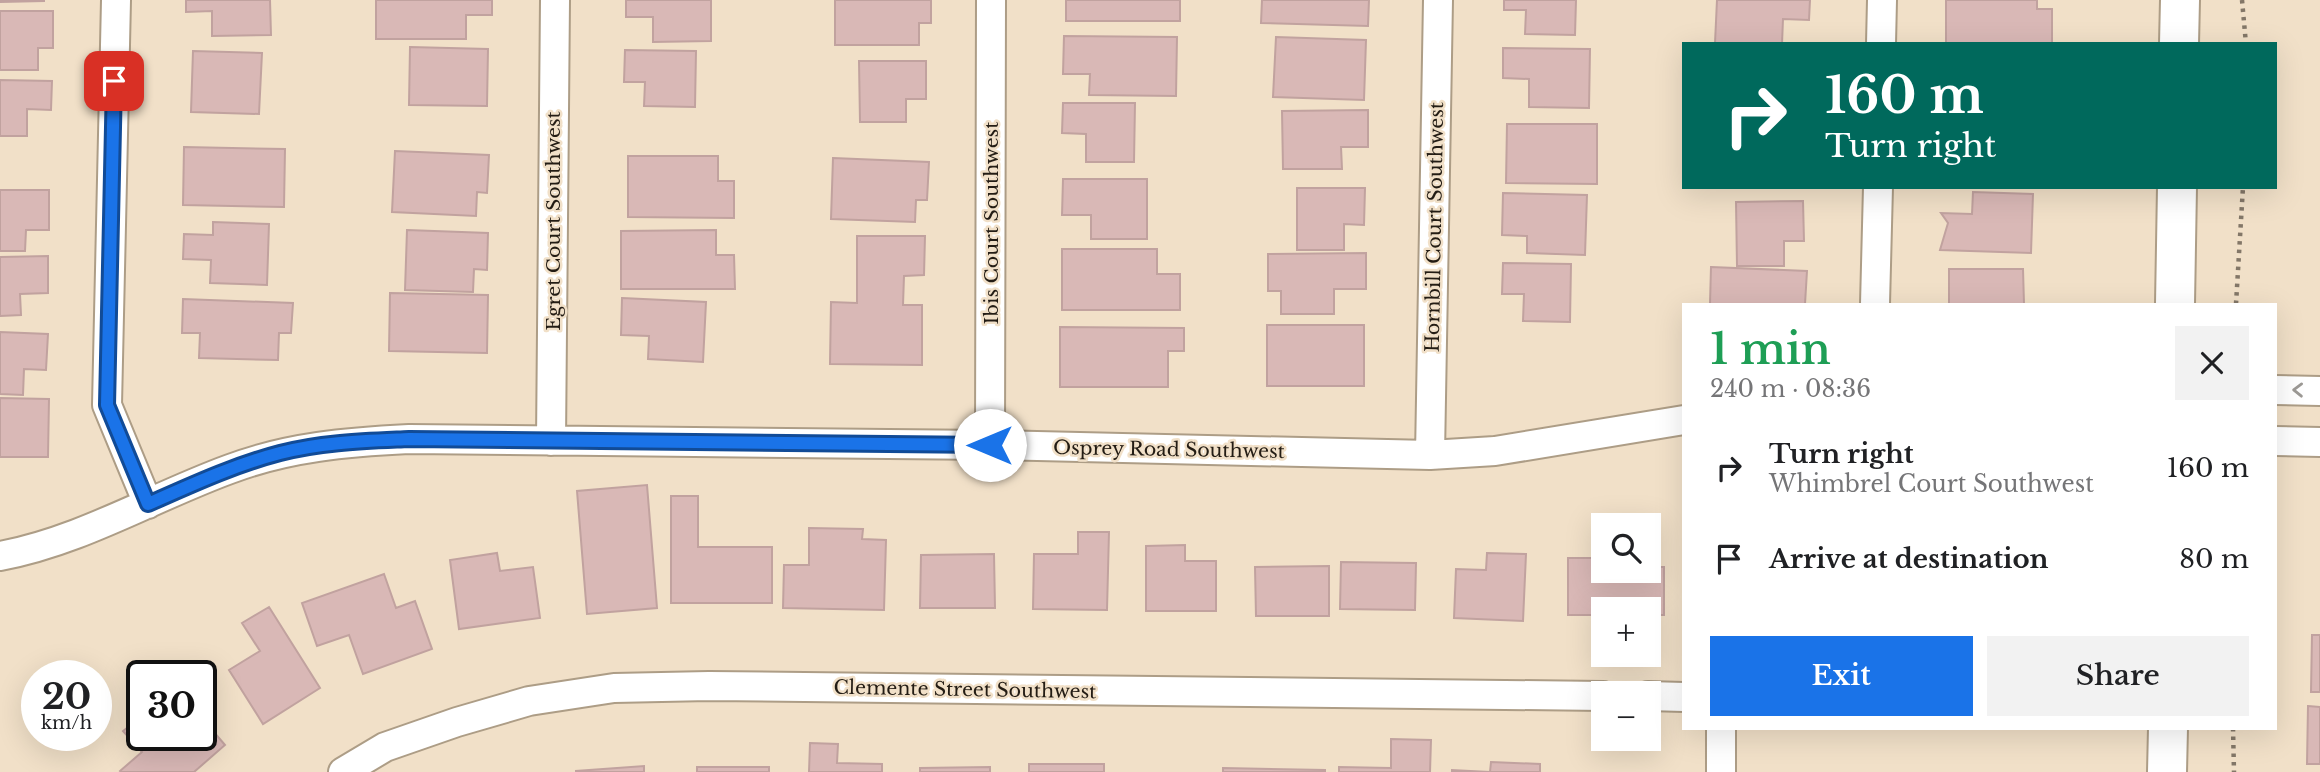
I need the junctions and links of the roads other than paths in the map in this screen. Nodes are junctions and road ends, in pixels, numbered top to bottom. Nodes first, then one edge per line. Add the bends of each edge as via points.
1 (116, 0) edge
2 (555, 0) edge
3 (991, 0) edge
4 (1438, 0) edge
5 (1882, 0) edge
6 (2180, 0) edge
7 (1881, 42) edge
8 (2179, 42) edge
9 (1878, 189) edge
10 (2177, 189) edge
11 (1875, 303) edge
12 (2175, 303) edge
13 (2277, 390) edge
14 (2320, 391) edge
15 (1682, 420) edge
16 (551, 441) junction
17 (2277, 441) edge
18 (2320, 442) edge
19 (990, 445) junction
20 (1430, 455) junction
21 (148, 504) junction
22 (0, 556) edge
23 (1591, 696) edge
24 (1661, 696) edge
25 (1682, 696) edge
26 (1721, 730) edge
27 (2168, 730) edge
28 (343, 772) edge
29 (1721, 772) edge
30 (2167, 772) edge

1 - 21 street via 107,405
2 - 16 street, Egret Court Southwest
3 - 19 street, Ibis Court Southwest
4 - 20 street, Hornbill Court Southwest
5 - 7 street
6 - 8 street
9 - 11 street
10 - 12 street
14 -> 13 street
15 - 20 street, Osprey Road Southwest via 1495,451
16 - 19 street, Osprey Road Southwest
16 - 21 street, Osprey Road Southwest via 409,439 323,445 230,468
17 - 18 street
19 - 20 street, Osprey Road Southwest
21 - 22 street, Osprey Road Southwest via 72,536
23 - 28 street, Clemente Street Southwest via 614,688 529,701 457,722 385,747
24 - 25 street
26 - 29 street
27 - 30 street

